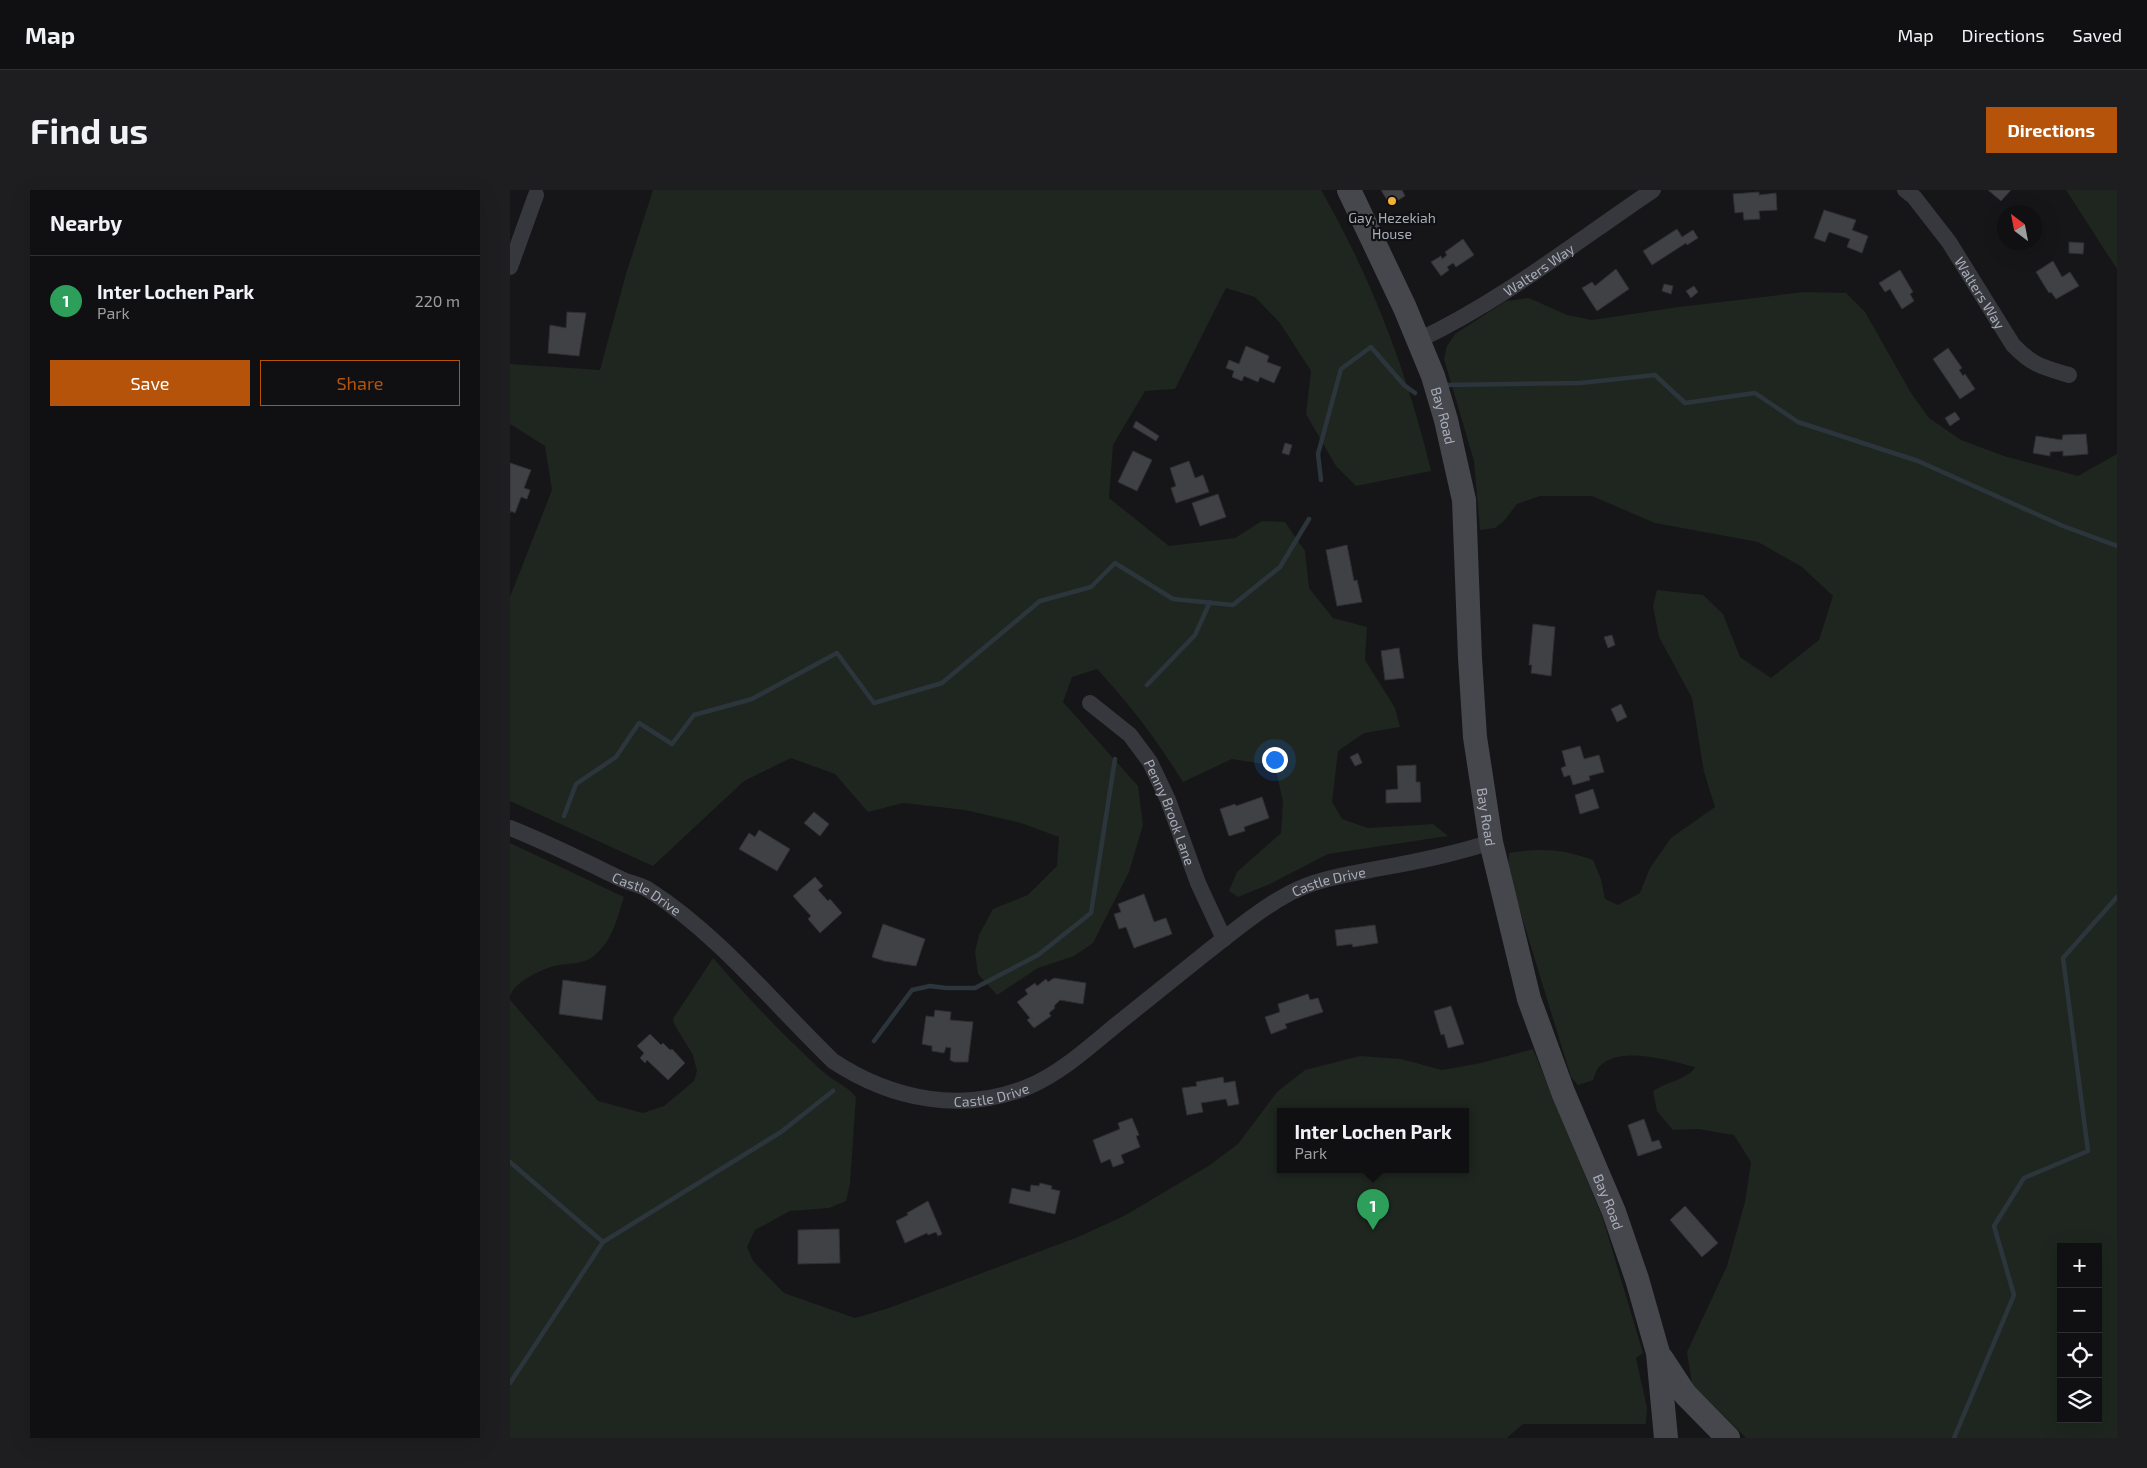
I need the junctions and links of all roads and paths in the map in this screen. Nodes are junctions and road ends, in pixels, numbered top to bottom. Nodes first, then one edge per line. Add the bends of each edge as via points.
1 (1349, 190) edge
2 (1653, 190) edge
3 (1906, 190) edge
4 (536, 196) dead end
5 (510, 267) edge
6 (1418, 340) junction
7 (2069, 375) dead end
8 (1090, 703) dead end
9 (510, 828) edge
10 (1492, 842) junction
11 (1224, 939) junction
12 (1658, 1353) junction
13 (1666, 1438) edge
14 (1728, 1438) edge

1 - 6 main road, Bay Road
2 - 6 street, Walters Way via 1512,288 1459,321
3 - 7 street, Walters Way via 1949,242 2013,345 2027,359
4 - 5 street
6 - 10 main road, Bay Road via 1446,420 1464,500 1475,737
8 - 11 street, Penny Brook Lane via 1130,735 1150,762
9 - 11 street, Castle Drive via 647,889 699,927 833,1061 870,1083 938,1101 1001,1096 1046,1078
10 - 11 street, Castle Drive via 1454,854 1347,875 1300,888 1266,907
10 - 12 main road, Bay Road via 1529,1000 1563,1092 1614,1212
12 - 13 main road, Bay Road
12 - 14 main road via 1685,1394

